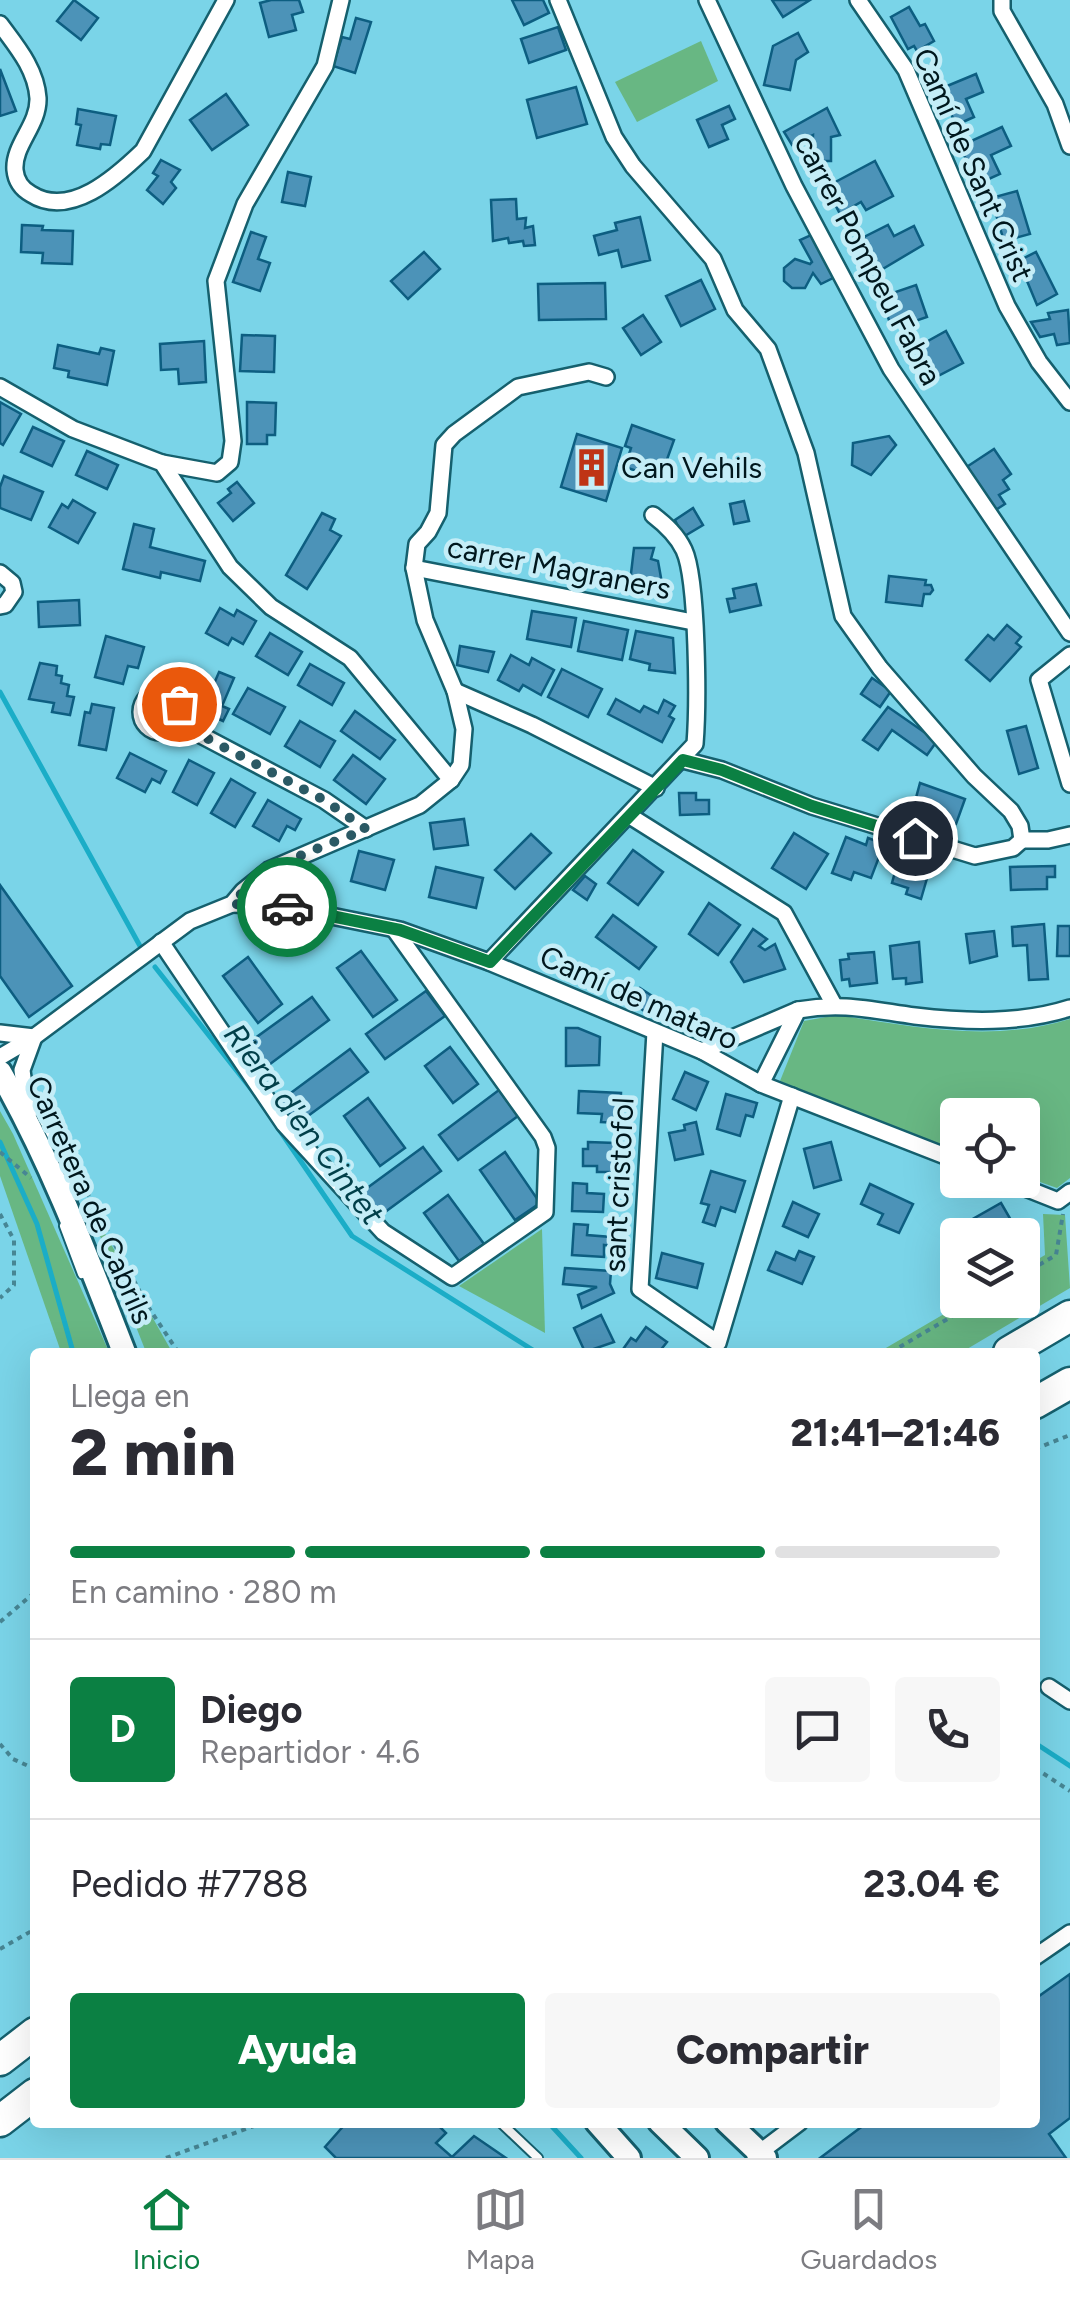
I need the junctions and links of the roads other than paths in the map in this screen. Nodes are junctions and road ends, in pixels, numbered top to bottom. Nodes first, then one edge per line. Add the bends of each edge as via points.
1 (226, 0) edge
2 (342, 0) edge
3 (558, 0) edge
4 (707, 0) edge
5 (858, 0) edge
6 (1002, 0) edge
7 (0, 24) edge
8 (1070, 146) edge
9 (606, 377) dead end
10 (0, 387) edge
11 (1070, 402) edge
12 (162, 464) junction
13 (653, 516) dead end
14 (414, 568) junction
15 (0, 574) edge
16 (0, 606) edge
17 (693, 622) junction
18 (1070, 633) edge
19 (1070, 655) edge
20 (455, 691) junction
21 (178, 723) dead end
22 (683, 760) junction
23 (451, 780) junction
24 (1070, 784) edge
25 (656, 788) junction
26 (630, 816) junction
27 (366, 829) junction
28 (1070, 835) edge
29 (1022, 840) junction
30 (232, 904) junction
31 (394, 929) junction
32 (161, 942) junction
33 (490, 962) junction
34 (833, 1004) junction
35 (1070, 1008) edge
36 (798, 1010) junction
37 (0, 1032) edge
38 (654, 1032) junction
39 (34, 1037) junction
40 (702, 1052) junction
41 (0, 1057) edge
42 (0, 1072) edge
43 (761, 1084) junction
44 (792, 1096) junction
45 (25, 1111) junction
46 (940, 1154) edge
47 (64, 1202) junction
48 (1070, 1316) edge
49 (122, 1348) edge
50 (1016, 1348) edge
51 (1070, 1384) edge
52 (1040, 1401) edge
53 (1049, 1687) dead end
54 (1070, 1702) edge
55 (1070, 1933) edge
56 (1040, 1954) edge
57 (30, 2037) edge
58 (0, 2060) edge
59 (30, 2098) edge
60 (0, 2121) edge
61 (506, 2128) edge
62 (603, 2128) edge
63 (666, 2128) edge
64 (734, 2128) edge
65 (793, 2128) edge
66 (691, 2152) edge
67 (760, 2156) edge
68 (538, 2158) edge
69 (628, 2158) edge

1 - 7 street via 143,151 124,170 64,202 35,197 15,174 38,102 31,68
2 - 12 street via 325,66 245,204 216,281 230,462 217,473
3 - 29 street via 614,138 713,259 735,310 768,349 806,454 844,616 880,668 1011,811
4 - 18 street, carrer Pompeu Fabra via 891,370
5 - 11 street, Camí de Sant Crist via 906,70 1006,306
6 - 8 street
9 - 14 street via 589,372 518,387 454,434 444,445 438,513 416,544
10 - 12 street via 73,429
12 - 23 street via 230,567 271,607 350,658
13 - 17 street via 686,553
14 - 17 street, carrer Magraners
14 - 20 street via 425,620
15 - 16 street via 14,592
17 - 22 street via 696,744
19 - 24 street via 1039,680
20 - 23 street via 464,729 461,765
20 - 25 street
21 - 27 street
22 - 25 street
22 - 29 street via 975,856
23 - 27 street via 420,805
25 - 26 street
26 - 33 street
26 - 34 street via 784,914
27 - 30 street via 269,870
28 - 29 street
30 - 31 street, Camí de mataro via 282,906
30 - 32 street
31 - 32 street via 546,1148 544,1212 452,1277 382,1232 284,1124
31 - 33 street, Camí de mataro
32 - 39 street
33 - 38 street, Camí de mataro
34 - 35 street via 1014,1021
34 - 36 street
36 - 40 street
36 - 43 street
37 - 39 street
38 - 40 street, Camí de mataro
38 - 44 street, sant cristofol via 640,1289 718,1343
39 - 41 street
39 - 45 street via 22,1070
40 - 43 street, Camí de mataro
42 - 45 street, Carretera de Cabrils
43 - 44 street, Camí de mataro
44 - 46 street, Camí de mataro
45 - 47 street, Carretera de Cabrils
45 - 47 lane via 38,1112 68,1169
47 - 49 street, Carretera de Cabrils
48 - 50 highway
51 - 52 highway
53 - 54 street
55 - 56 street
57 - 58 highway
59 - 60 highway
61 - 68 lane
62 - 69 street
63 - 66 street
64 - 67 street
65 - 67 street

